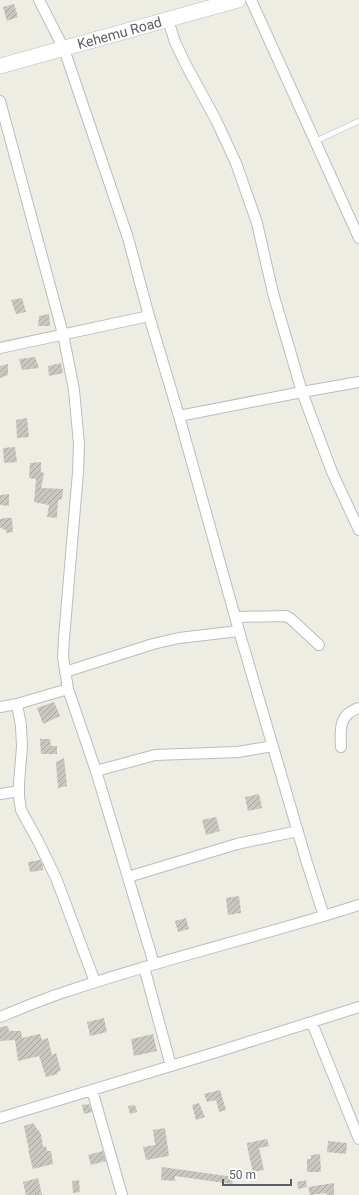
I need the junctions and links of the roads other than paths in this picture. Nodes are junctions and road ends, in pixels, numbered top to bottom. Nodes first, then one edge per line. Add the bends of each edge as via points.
1 (40, 0) edge
2 (238, 0) edge
3 (252, 0) edge
4 (168, 20) junction
5 (64, 49) junction
6 (0, 66) edge
7 (0, 101) edge
8 (359, 120) edge
9 (316, 141) junction
10 (359, 238) edge
11 (150, 316) junction
12 (63, 334) junction
13 (0, 348) edge
14 (359, 382) edge
15 (302, 392) junction
16 (179, 416) junction
17 (359, 530) edge
18 (235, 617) junction
19 (239, 631) junction
20 (319, 645) dead end
21 (65, 672) junction
22 (68, 689) junction
23 (17, 704) junction
24 (0, 707) edge
25 (359, 708) edge
26 (273, 746) junction
27 (341, 747) dead end
28 (96, 771) junction
29 (19, 791) junction
30 (0, 794) edge
31 (298, 831) junction
32 (128, 877) junction
33 (359, 904) edge
34 (324, 916) junction
35 (149, 966) junction
36 (95, 982) junction
37 (359, 1007) edge
38 (0, 1017) edge
39 (312, 1022) junction
40 (171, 1066) junction
41 (92, 1090) junction
42 (0, 1118) edge
43 (359, 1139) edge
44 (122, 1195) edge

1 - 5 street
2 - 4 street, Kehemu Road
3 - 9 street
4 - 5 street, Kehemu Road
4 - 15 street via 178,48 236,162 257,223 273,293
5 - 6 street, Kehemu Road
5 - 11 street via 128,238
7 - 12 street
8 - 9 lane
9 - 10 street
11 - 12 street
11 - 16 street
12 - 13 street
12 - 21 street via 74,390 78,444 78,472 64,638
14 - 15 street
15 - 16 street
15 - 17 street via 332,472
16 - 18 street
18 - 19 street
18 - 20 street via 286,616
19 - 21 street via 179,638 153,644
19 - 26 street
21 - 22 street
22 - 23 street
22 - 28 street
23 - 24 street
23 - 29 street via 22,748
25 - 27 street via 351,710 342,723
26 - 28 street via 238,752 155,755
26 - 31 street
28 - 32 street
29 - 30 street
29 - 36 street via 21,810 56,878
31 - 32 street via 237,844
31 - 34 street
32 - 35 street
33 - 34 street
34 - 35 street
35 - 36 street
35 - 40 street
36 - 38 street
37 - 39 street
39 - 40 street
39 - 43 street
40 - 41 street
41 - 42 street
41 - 44 street

